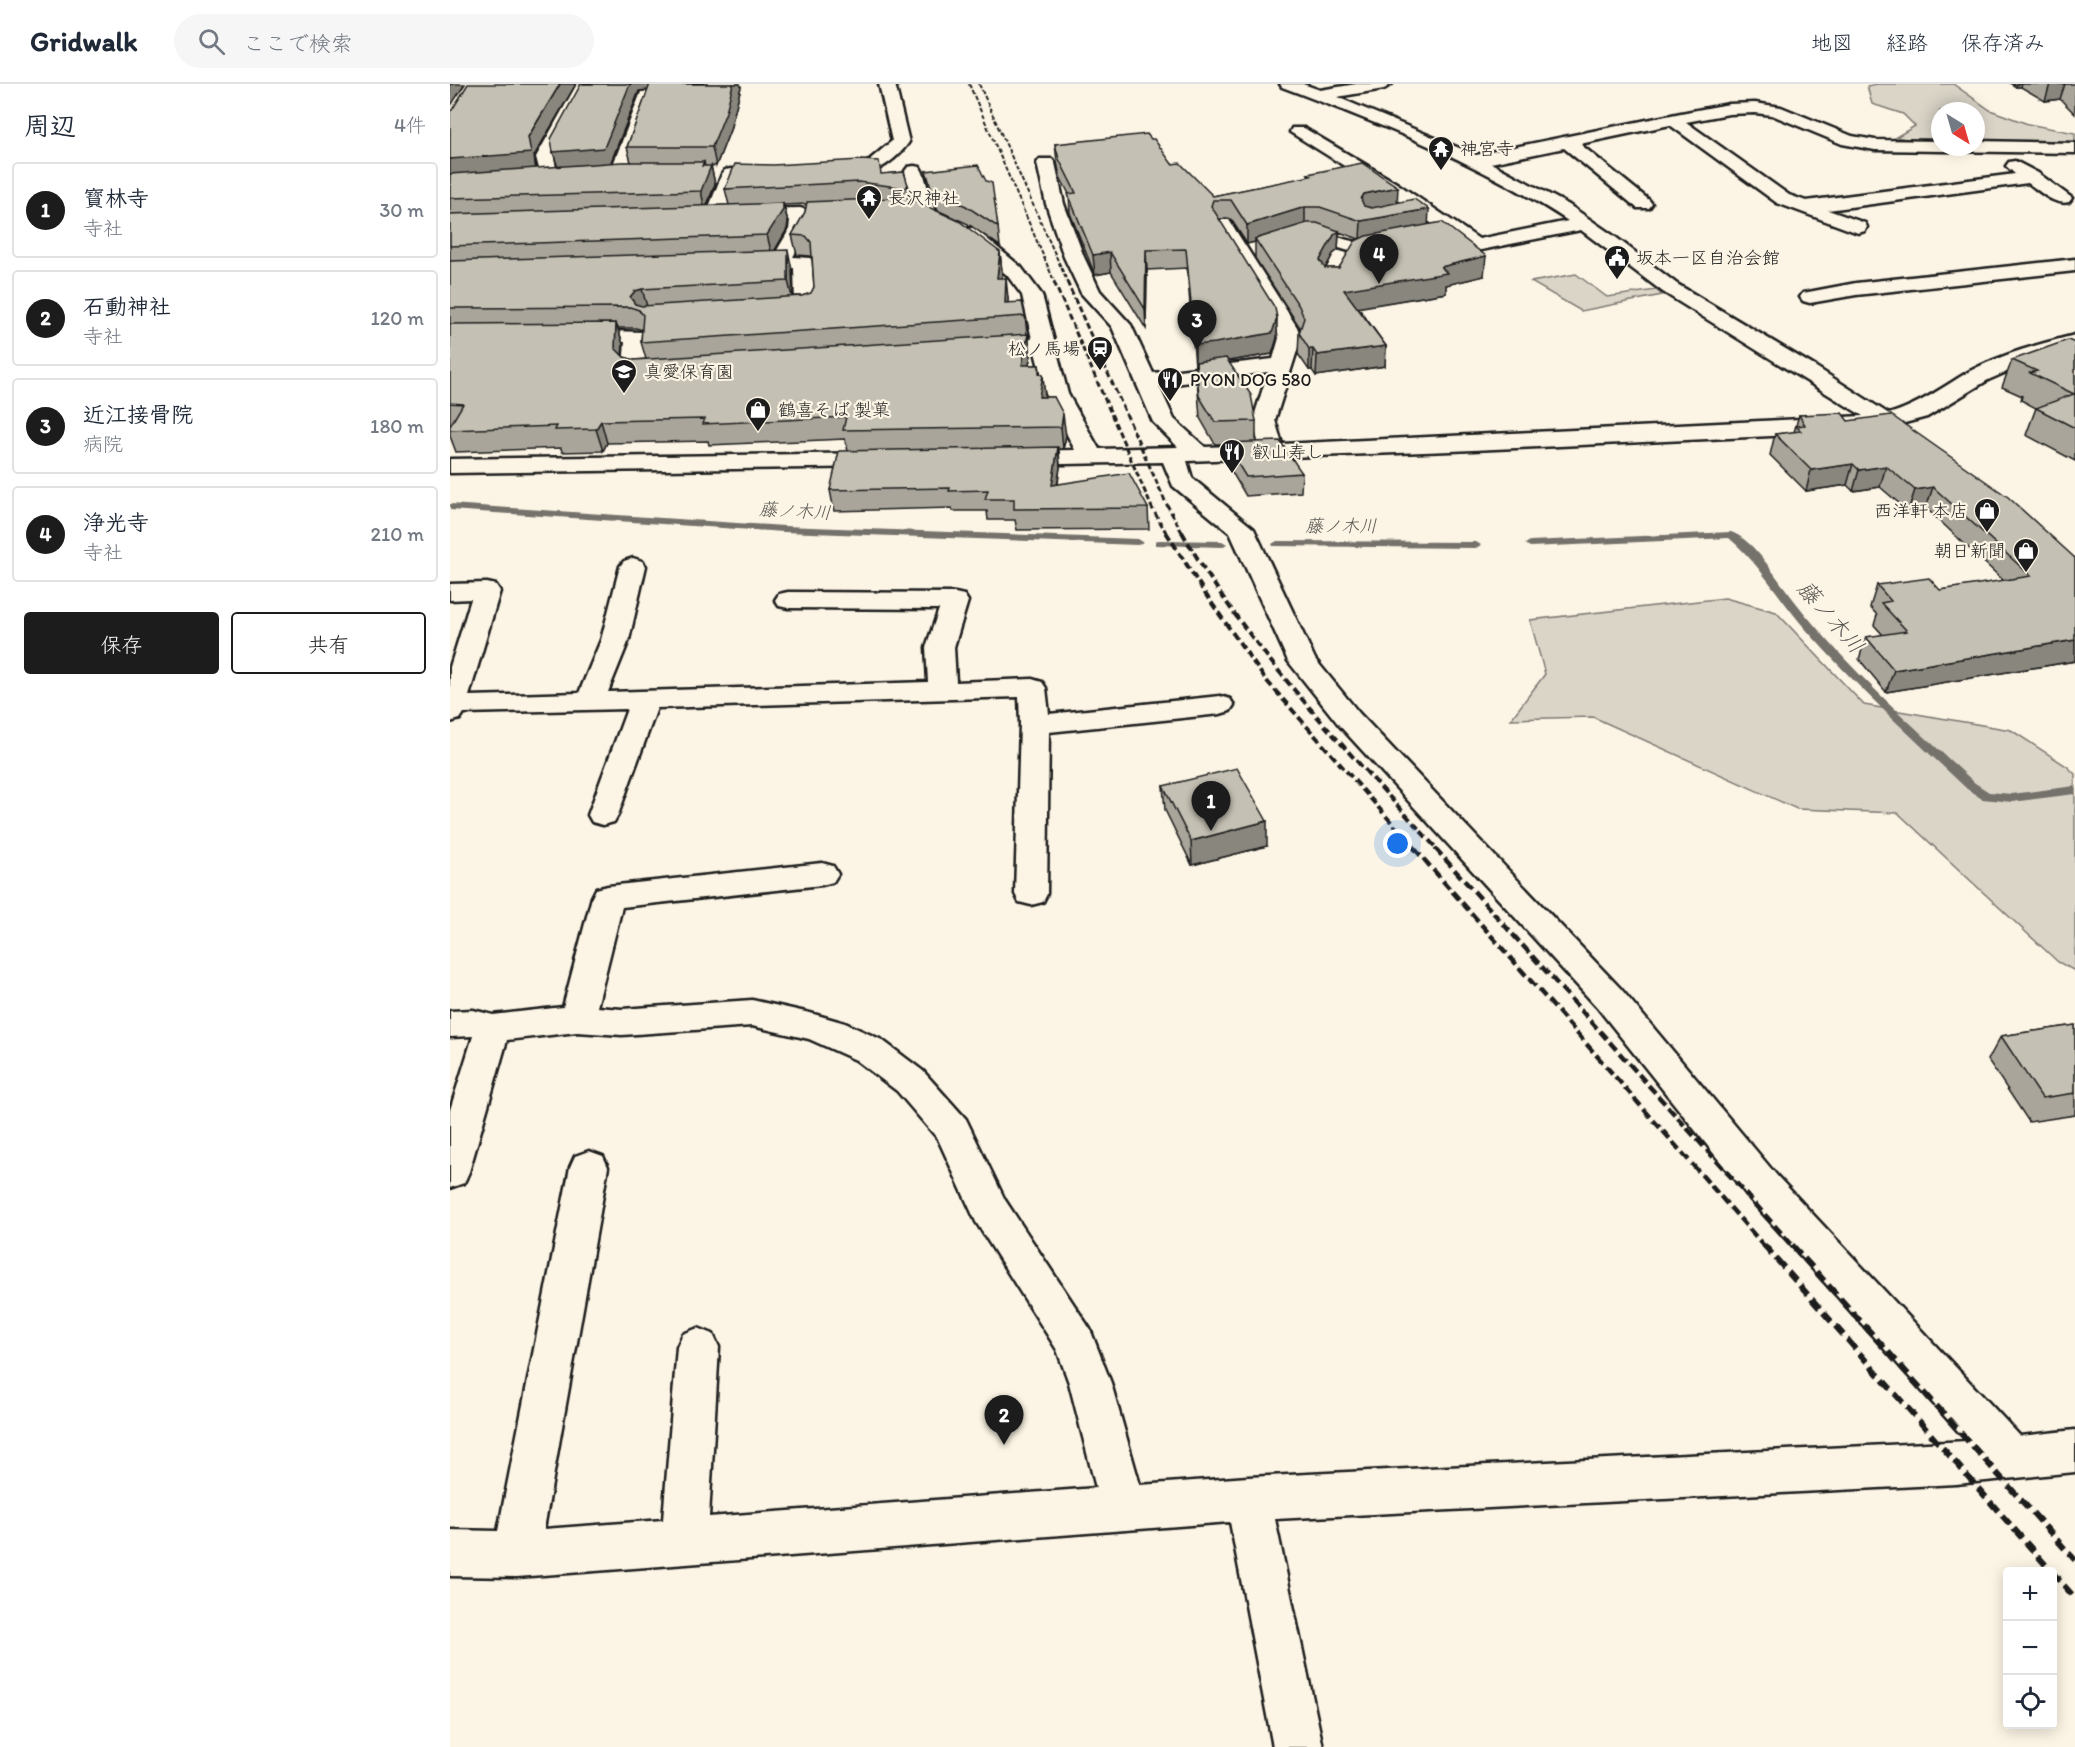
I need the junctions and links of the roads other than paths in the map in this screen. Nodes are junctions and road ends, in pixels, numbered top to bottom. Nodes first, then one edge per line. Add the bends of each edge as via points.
1 (585, 84) edge
2 (695, 84) edge
3 (887, 84) edge
4 (1288, 84) edge
5 (1384, 84) edge
6 (1318, 95) junction
7 (1673, 120) junction
8 (1298, 132) dead end
9 (1566, 141) junction
10 (1987, 147) junction
11 (2075, 148) edge
12 (1474, 161) junction
13 (1046, 163) dead end
14 (914, 171) dead end
15 (712, 172) dead end
16 (639, 174) edge
17 (731, 174) junction
18 (821, 174) edge
19 (788, 176) edge
20 (2032, 177) junction
21 (572, 178) edge
22 (549, 180) junction
23 (526, 181) edge
24 (2063, 198) dead end
25 (1643, 204) dead end
26 (1806, 207) junction
27 (1422, 208) junction
28 (821, 213) edge
29 (1402, 213) edge
30 (800, 214) junction
31 (1222, 224) edge
32 (1584, 224) junction
33 (1858, 227) dead end
34 (1456, 231) junction
35 (1434, 235) edge
36 (1413, 239) edge
37 (1359, 248) junction
38 (1242, 254) junction
39 (780, 262) junction
40 (734, 264) edge
41 (2075, 264) edge
42 (1338, 266) edge
43 (1810, 297) dead end
44 (761, 311) edge
45 (555, 336) edge
46 (2075, 341) edge
47 (1044, 345) junction
48 (961, 350) edge
49 (1282, 364) junction
50 (696, 368) edge
51 (1146, 381) junction
52 (1885, 422) junction
53 (1913, 442) edge
54 (1274, 452) junction
55 (1186, 455) junction
56 (1091, 457) junction
57 (996, 459) edge
58 (901, 460) edge
59 (450, 466) edge
60 (633, 566) dead end
61 (450, 592) edge
62 (788, 600) dead end
63 (942, 691) junction
64 (645, 700) junction
65 (590, 701) junction
66 (1220, 705) dead end
67 (452, 709) edge
68 (1035, 724) junction
69 (603, 815) dead end
70 (822, 874) dead end
71 (1031, 894) dead end
72 (577, 1019) junction
73 (450, 1024) edge
74 (493, 1028) junction
75 (589, 1167) dead end
76 (450, 1172) edge
77 (698, 1347) dead end
78 (2075, 1451) edge
79 (2010, 1456) junction
80 (1248, 1499) junction
81 (1124, 1509) junction
82 (684, 1542) junction
83 (450, 1553) edge
84 (517, 1554) junction
85 (1298, 1747) edge

1 - 22 street via 545,157
2 - 16 street via 693,93 647,95 612,175
3 - 18 street via 901,142 876,166 865,171
4 - 6 street
5 - 6 street
6 - 12 street via 1373,115
7 - 9 street
7 - 10 street via 1755,108 1775,110 1838,136 1875,145
7 - 26 street via 1784,199
8 - 27 street
9 - 12 street
9 - 25 street
10 - 11 street
10 - 20 street
12 - 32 street
13 - 51 street via 1055,204 1074,257 1091,293 1121,325
14 - 47 street via 921,212 972,234 1014,271 1032,295
15 - 17 street
17 - 19 street
17 - 30 street via 705,217
20 - 24 street
20 - 26 street
21 - 22 street
22 - 23 street
26 - 33 street
27 - 29 street
27 - 34 street
28 - 30 street
30 - 39 street via 798,230
31 - 38 street
32 - 34 street via 1476,245
32 - 52 street via 1668,286
34 - 35 street
36 - 37 street
37 - 38 street via 1319,234 1305,234
37 - 42 street via 1345,255
38 - 49 street via 1287,327 1290,338
39 - 40 street
39 - 44 street via 803,262 806,308
41 - 43 street
45 - 50 street via 642,327 634,368 640,372
46 - 52 street via 2028,354 1980,375 1919,412
47 - 48 street
47 - 56 street via 1057,394
49 - 51 street
49 - 54 street via 1264,420
51 - 55 street via 1164,422
52 - 53 street
52 - 54 street
54 - 55 street
55 - 56 street
55 - 79 street via 1181,481 1241,529 1302,661 1349,719 1609,998 1764,1188
56 - 57 street
58 - 59 street
60 - 65 street via 615,640
61 - 67 street via 487,591
62 - 63 street via 955,601 940,647
63 - 64 street
63 - 68 street via 1032,688
64 - 65 street
64 - 69 street
65 - 67 street
66 - 68 street
68 - 71 street
70 - 72 street via 608,897
72 - 74 street
72 - 81 street via 622,1022 752,1012 832,1033 869,1050 910,1081 953,1130 990,1210 1075,1342
73 - 74 street via 473,1023
74 - 76 street
75 - 84 street
77 - 82 street
78 - 79 street
79 - 80 street via 1956,1463
80 - 81 street
80 - 85 street
81 - 82 street
82 - 84 street
83 - 84 street

